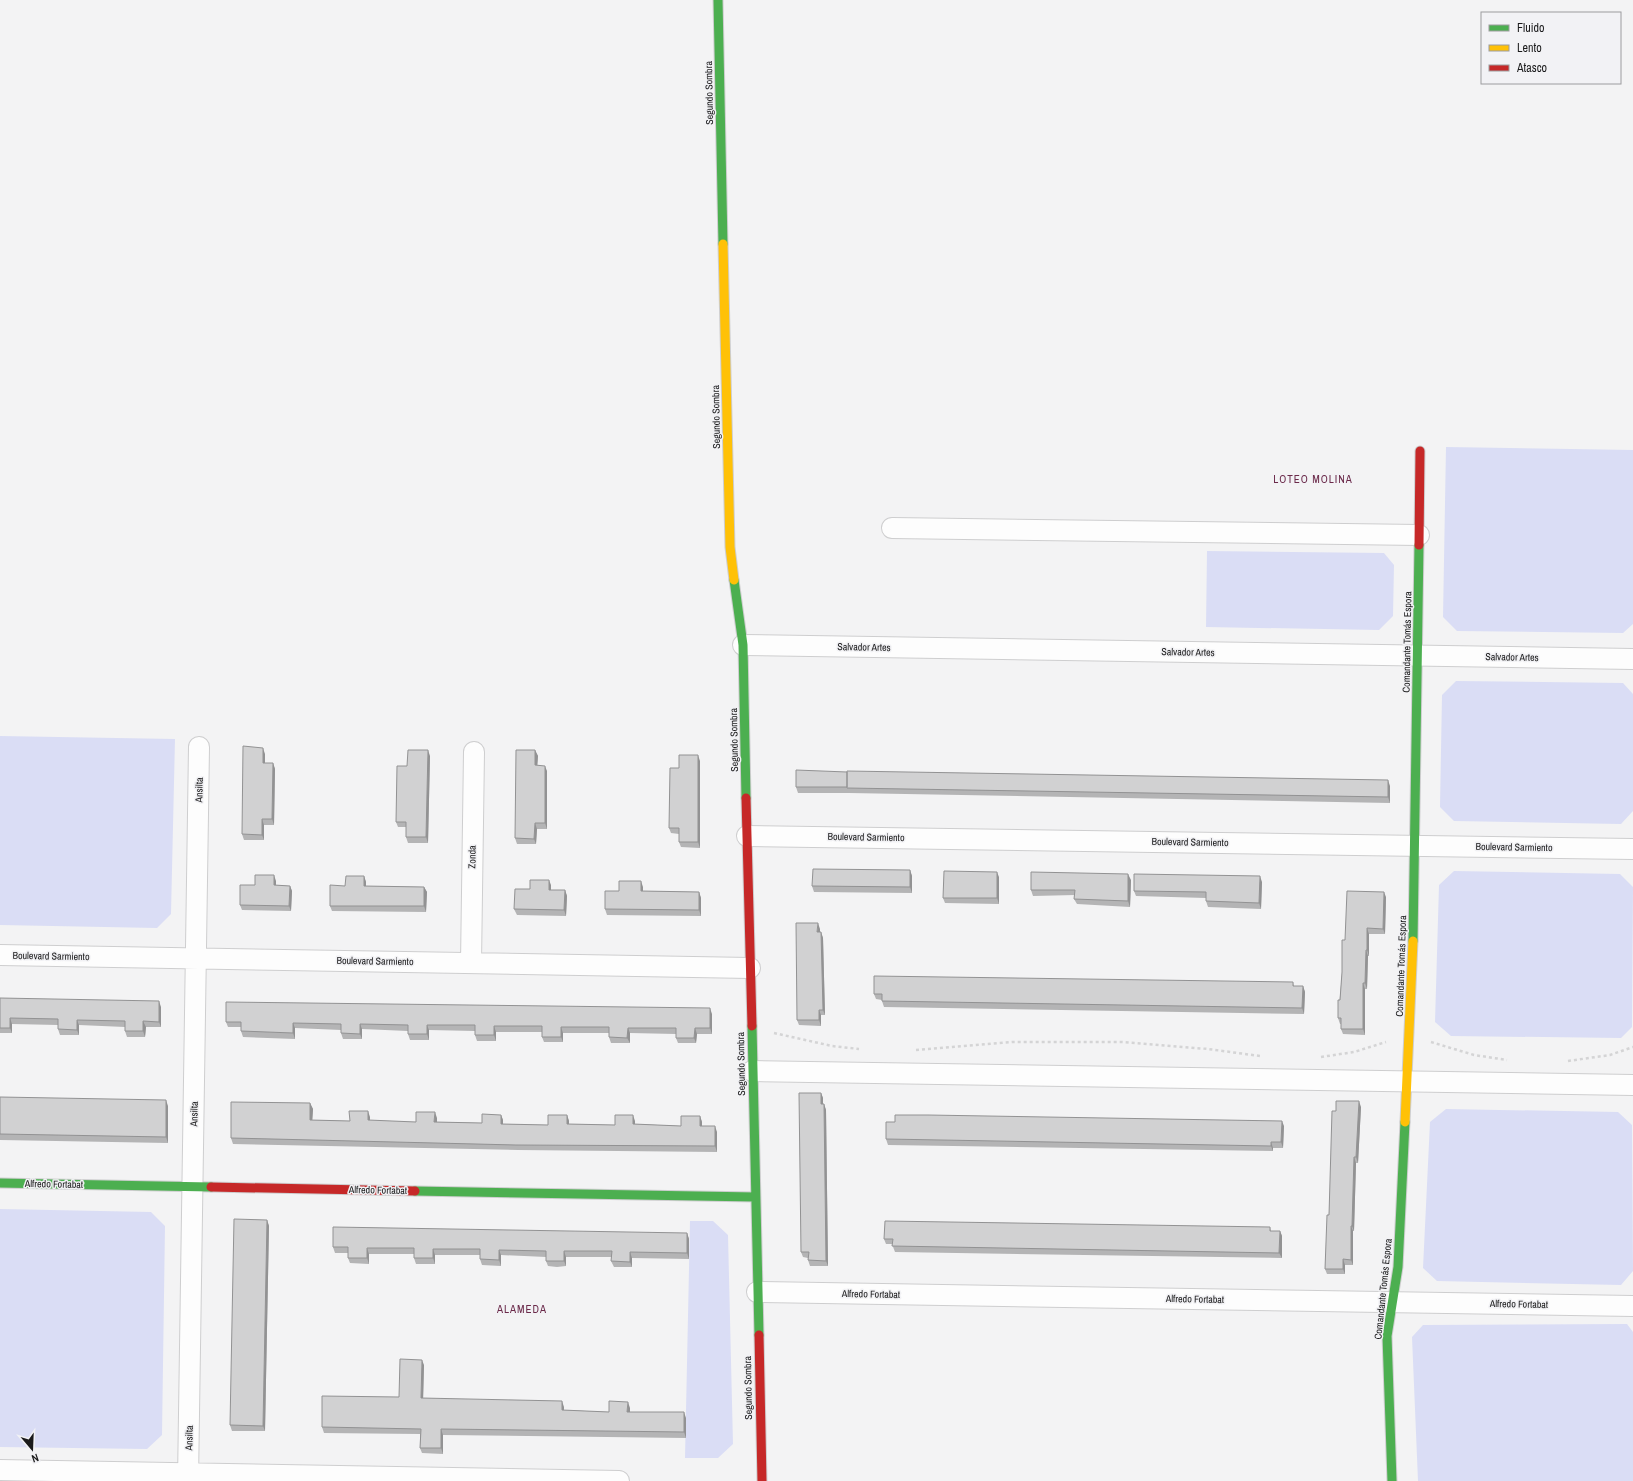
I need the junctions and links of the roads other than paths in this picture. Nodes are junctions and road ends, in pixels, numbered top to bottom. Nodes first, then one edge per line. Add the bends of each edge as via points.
1 (718, 0) edge
2 (1420, 451) dead end
3 (892, 528) dead end
4 (1419, 536) junction
5 (743, 645) junction
6 (1418, 656) junction
7 (1633, 659) edge
8 (199, 747) dead end
9 (474, 752) dead end
10 (747, 836) junction
11 (1415, 845) junction
12 (1633, 849) edge
13 (0, 955) edge
14 (196, 958) junction
15 (471, 963) junction
16 (750, 968) junction
17 (752, 1071) junction
18 (1407, 1082) junction
19 (1633, 1086) edge
20 (0, 1183) edge
21 (193, 1187) junction
22 (755, 1197) junction
23 (757, 1292) junction
24 (1392, 1302) junction
25 (1633, 1306) edge
26 (0, 1470) edge
27 (188, 1477) edge
28 (414, 1479) edge
29 (619, 1481) edge
30 (762, 1481) edge
31 (1392, 1481) edge

1 - 5 street, Segundo Sombra via 730,547
2 - 4 street, Comandante Tomás Espora
3 - 4 street
4 - 6 street, Comandante Tomás Espora
5 - 6 street, Salvador Artes
5 - 10 street, Segundo Sombra
6 - 7 street, Salvador Artes
6 - 11 street, Comandante Tomás Espora
8 - 14 street, Ansilta
9 - 15 street, Zonda
10 - 11 street, Boulevard Sarmiento
10 - 16 street, Segundo Sombra
11 - 12 street, Boulevard Sarmiento
11 - 18 street, Comandante Tomás Espora
13 - 14 street, Boulevard Sarmiento
14 - 15 street, Boulevard Sarmiento
14 - 21 street, Ansilta
15 - 16 street, Boulevard Sarmiento
16 - 17 street, Segundo Sombra
17 - 18 street
17 - 22 street, Segundo Sombra
18 - 19 street
18 - 24 street, Comandante Tomás Espora via 1398,1267
20 - 21 street, Alfredo Fortabat
21 - 22 street, Alfredo Fortabat
21 - 27 street, Ansilta
22 - 23 street, Segundo Sombra
23 - 24 street, Alfredo Fortabat
23 - 30 street, Segundo Sombra
24 - 25 street, Alfredo Fortabat
24 - 31 street, Comandante Tomás Espora via 1387,1336
26 - 27 street
27 - 28 street
28 - 29 street

